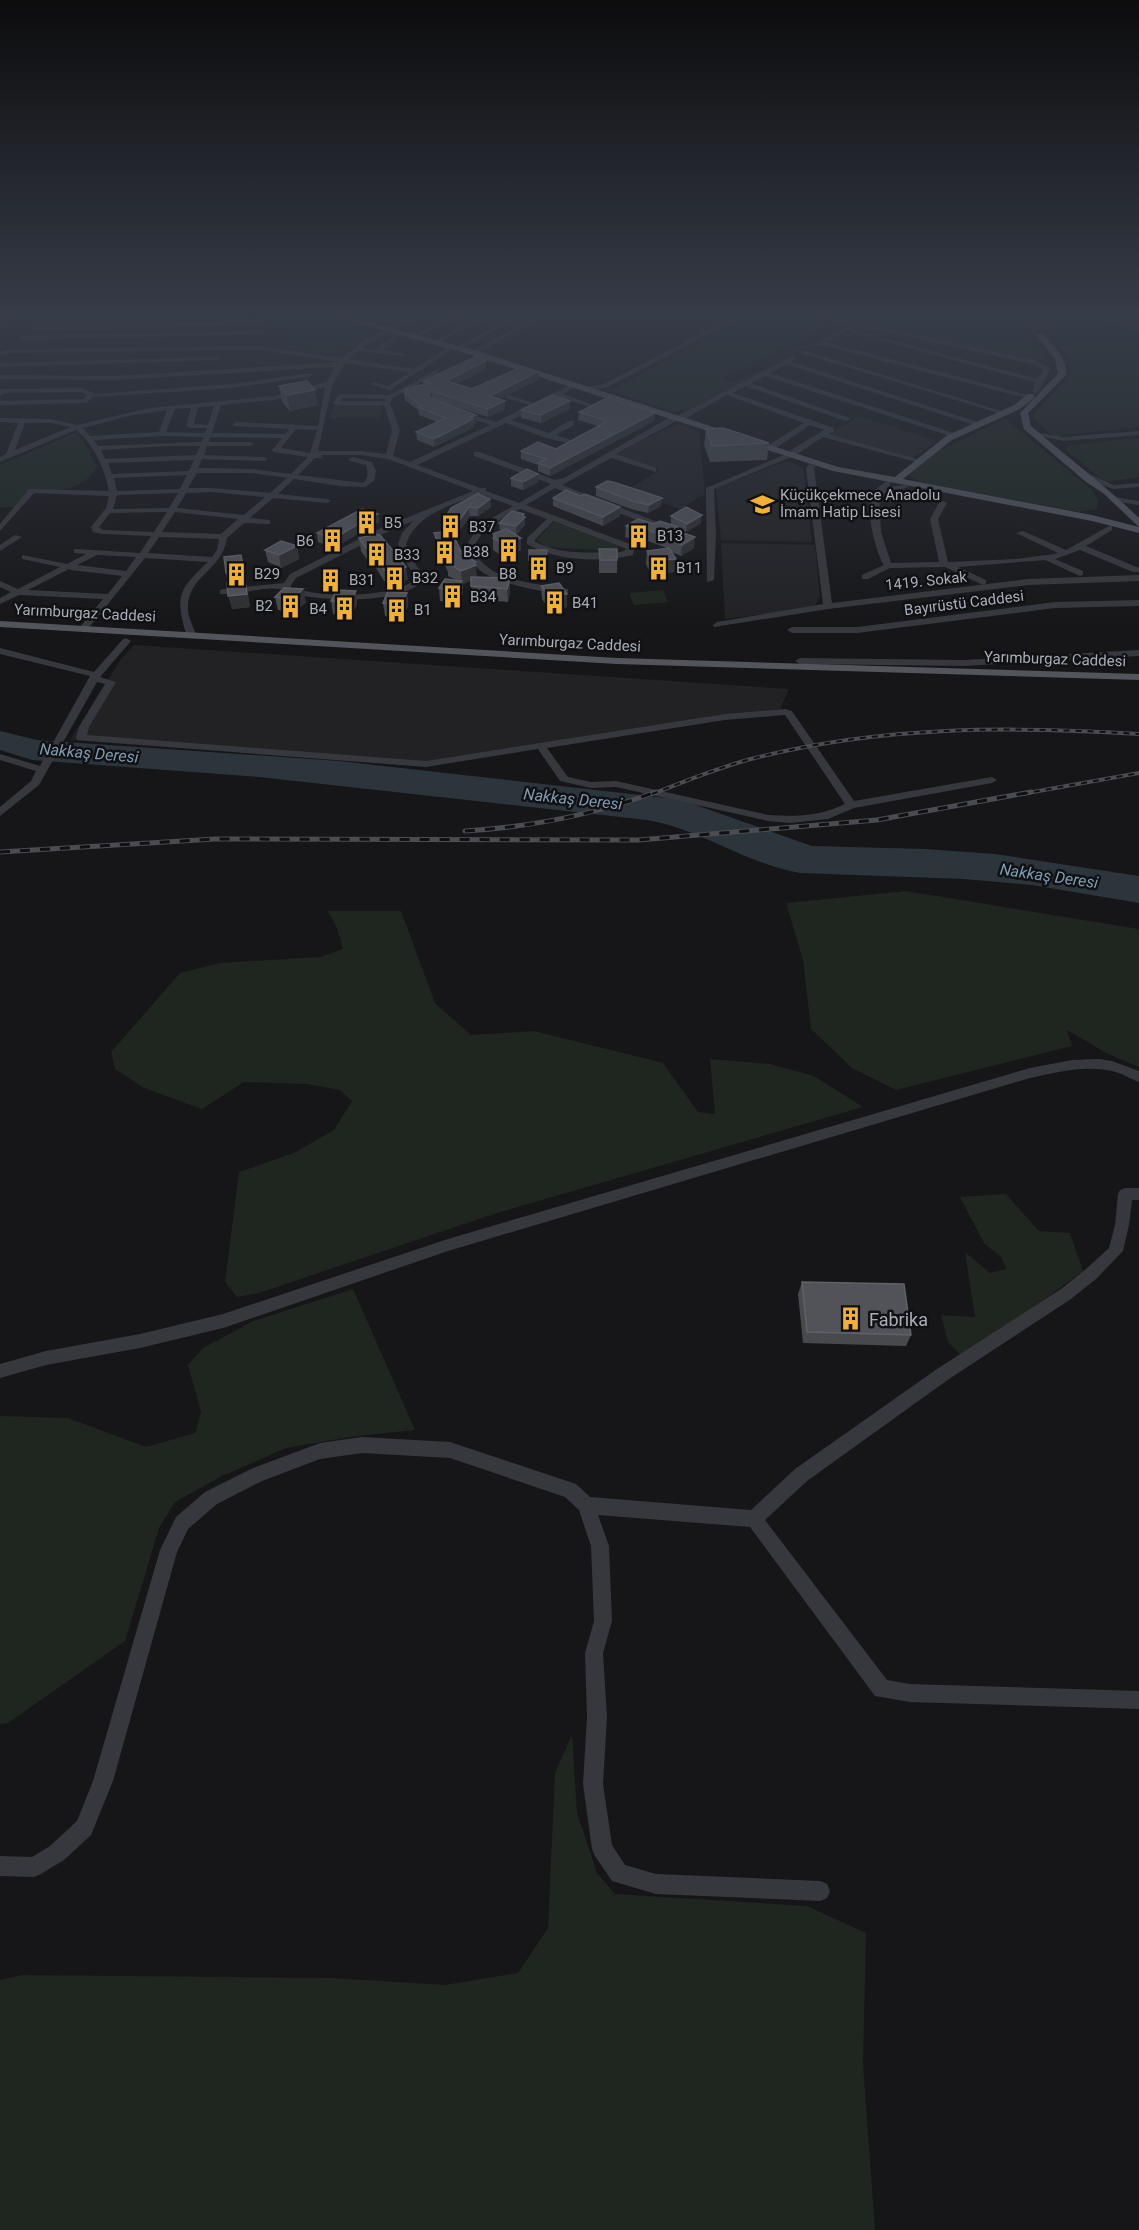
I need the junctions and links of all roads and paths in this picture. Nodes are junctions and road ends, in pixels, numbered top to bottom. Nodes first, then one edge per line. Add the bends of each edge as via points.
1 (53, 418) edge
2 (150, 418) edge
3 (168, 418) edge
4 (192, 418) edge
5 (214, 418) edge
6 (238, 418) edge
7 (322, 418) edge
8 (393, 418) edge
9 (477, 418) edge
10 (510, 418) edge
11 (676, 418) junction
12 (799, 418) edge
13 (849, 418) edge
14 (881, 418) edge
15 (961, 418) edge
16 (993, 418) edge
17 (1014, 418) edge
18 (1025, 418) edge
19 (0, 420) edge
20 (506, 420) junction
21 (22, 421) junction
22 (51, 422) junction
23 (810, 422) junction
24 (140, 423) junction
25 (571, 423) dead end
26 (237, 424) junction
27 (980, 424) junction
28 (497, 425) junction
29 (75, 427) junction
30 (1027, 427) junction
31 (294, 428) junction
32 (320, 428) junction
33 (831, 429) junction
34 (210, 430) junction
35 (1139, 433) edge
36 (162, 434) junction
37 (1035, 434) junction
38 (233, 435) junction
39 (822, 435) junction
40 (956, 435) junction
41 (286, 436) junction
42 (549, 436) junction
43 (88, 438) junction
44 (1081, 439) junction
45 (568, 442) edge
46 (205, 445) junction
47 (277, 447) junction
48 (95, 448) junction
49 (770, 448) junction
50 (317, 454) junction
51 (477, 454) dead end
52 (611, 455) junction
53 (790, 455) junction
54 (9, 456) junction
55 (1060, 456) junction
56 (201, 457) junction
57 (389, 457) junction
58 (264, 459) junction
59 (0, 460) edge
60 (103, 461) junction
61 (920, 461) junction
62 (412, 464) junction
63 (812, 466) junction
64 (653, 470) dead end
65 (249, 471) junction
66 (194, 472) junction
67 (109, 476) junction
68 (292, 476) junction
69 (1085, 477) junction
70 (558, 483) junction
71 (897, 484) junction
72 (1139, 487) edge
73 (483, 490) junction
74 (185, 491) junction
75 (114, 494) junction
76 (875, 494) junction
77 (269, 496) junction
78 (327, 501) dead end
79 (943, 503) dead end
80 (1139, 503) edge
81 (519, 505) junction
82 (1111, 505) junction
83 (174, 510) junction
84 (108, 511) junction
85 (426, 512) junction
86 (553, 517) junction
87 (243, 518) junction
88 (1091, 521) junction
89 (267, 522) dead end
90 (1139, 525) edge
91 (1109, 528) junction
92 (0, 529) edge
93 (1139, 530) edge
94 (1020, 533) dead end
95 (158, 534) junction
96 (681, 534) edge
97 (1139, 535) edge
98 (18, 537) dead end
99 (223, 537) junction
100 (1079, 546) junction
101 (1, 548) edge
102 (77, 551) dead end
103 (96, 552) junction
104 (1065, 553) junction
105 (142, 556) junction
106 (26, 557) dead end
107 (1046, 557) junction
108 (215, 560) junction
109 (943, 563) junction
110 (889, 566) junction
111 (71, 567) junction
112 (1080, 573) dead end
113 (128, 574) junction
114 (1137, 574) edge
115 (865, 577) dead end
116 (710, 580) dead end
117 (983, 582) dead end
118 (0, 584) edge
119 (284, 586) junction
120 (565, 591) edge
121 (18, 592) junction
122 (223, 592) dead end
123 (111, 597) junction
124 (0, 602) edge
125 (1139, 603) edge
126 (828, 606) junction
127 (0, 624) edge
128 (717, 625) dead end
129 (792, 630) dead end
130 (0, 633) edge
131 (81, 633) junction
132 (190, 634) junction
133 (126, 641) junction
134 (0, 651) edge
135 (1139, 653) edge
136 (800, 660) dead end
137 (95, 677) junction
138 (1139, 677) edge
139 (1139, 685) edge
140 (541, 746) junction
141 (0, 757) edge
142 (45, 765) junction
143 (992, 780) dead end
144 (851, 805) junction
145 (0, 813) edge
146 (1139, 1077) edge
147 (1139, 1194) edge
148 (0, 1371) edge
149 (586, 1505) junction
150 (753, 1519) junction
151 (1139, 1700) edge
152 (0, 1866) edge
153 (820, 1891) dead end

1 - 22 street
2 - 24 street
3 - 36 street
4 - 34 street via 190,426
5 - 34 street
6 - 26 street
7 - 32 street
8 - 57 street via 396,430
9 - 28 street
10 - 20 street
11 - 49 main road
11 - 52 street
11 - 53 main road
12 - 23 street
13 - 33 street
14 - 40 street
15 - 27 street
16 - 27 main road
17 - 30 main road
18 - 30 main road
19 - 21 street
20 - 28 street
20 - 42 street
21 - 22 street
21 - 54 street
22 - 29 street
23 - 33 street
23 - 49 street
24 - 29 street
24 - 36 street
24 - 43 street
25 - 42 street
26 - 31 street
26 - 38 street
27 - 40 main road
28 - 62 street
29 - 43 street
29 - 54 street
30 - 37 main road
31 - 32 street
31 - 41 street
32 - 50 street
33 - 39 street
34 - 36 street
34 - 38 street
34 - 46 street
35 - 44 street
37 - 44 street
37 - 55 main road
38 - 41 street
39 - 53 street
39 - 61 street
40 - 61 main road
41 - 47 street
42 - 45 street
43 - 48 street
44 - 55 street via 1059,445
46 - 47 street
46 - 48 street
46 - 56 street
47 - 50 street
47 - 58 street
48 - 60 street
49 - 53 main road
50 - 57 street
50 - 68 street
50 - 68 street via 362,460 369,465 370,481 360,486
51 - 70 street
52 - 64 street
52 - 70 street
53 - 63 main road
53 - 71 main road
53 - 116 street via 710,488
54 - 59 street
55 - 69 main road
56 - 58 street
56 - 60 street
56 - 66 street
57 - 62 street
58 - 65 street
60 - 67 street
61 - 71 main road via 900,476
62 - 73 street
63 - 71 main road
63 - 126 street
65 - 66 street
65 - 68 street
66 - 67 street
66 - 74 street
67 - 75 street
68 - 77 street
69 - 72 street via 1113,487
69 - 82 main road via 1106,491
70 - 81 street
70 - 96 street
71 - 76 street
71 - 76 street
71 - 88 main road
71 - 88 main road
72 - 82 street via 1123,491
73 - 81 street
73 - 85 street
74 - 75 street
74 - 77 street
74 - 83 street
75 - 84 street
75 - 92 street via 32,492
76 - 110 street via 880,548
77 - 78 street
77 - 87 street
79 - 109 street via 934,519
80 - 82 street
81 - 86 street
81 - 120 street via 481,528 469,550 473,561 490,574
82 - 88 main road
82 - 90 main road
83 - 84 street
83 - 87 street
83 - 95 street
84 - 95 street via 94,527 96,530
85 - 119 street via 292,576
85 - 119 street via 406,533 402,544 422,578 417,585 354,596 299,595
86 - 86 street via 561,520 632,548 621,555 539,549 530,543 531,538
87 - 89 street
87 - 99 street
88 - 91 main road
88 - 93 main road
91 - 97 main road
91 - 100 street
94 - 104 street
95 - 99 street
95 - 105 street
98 - 101 street
99 - 108 street
100 - 104 street
100 - 114 street
102 - 103 street
103 - 105 street
103 - 111 street
104 - 107 street
105 - 108 street
105 - 113 street
106 - 111 street
107 - 109 street
107 - 112 street
108 - 132 street via 188,585 184,611
109 - 110 street
109 - 117 street
110 - 115 street
111 - 113 street
111 - 121 street
113 - 123 street
114 - 126 street, 1419. Sokak via 1028,582
118 - 121 street
119 - 122 street
121 - 123 street
121 - 124 street
123 - 131 street
125 - 129 street, Bayırüstü Caddesi via 1054,605 856,630
126 - 128 street, 1419. Sokak
127 - 131 main road, Yarımburgaz Caddesi
130 - 131 main road, Yarımburgaz Caddesi
131 - 132 main road, Yarımburgaz Caddesi
131 - 133 main road, Yarımburgaz Caddesi
132 - 138 main road, Yarımburgaz Caddesi via 617,661
133 - 137 street
133 - 139 main road, Yarımburgaz Caddesi via 612,671
134 - 137 street
135 - 136 street via 964,663
137 - 140 street via 111,682 81,738 426,764
137 - 142 street
140 - 144 street via 564,779 591,785 616,784 790,820 828,816
140 - 144 street via 725,717 786,712
141 - 142 street
142 - 145 street via 35,783
143 - 144 street
146 - 148 street via 1127,1070 1084,1062 1030,1072 448,1245 223,1321
147 - 150 street via 1125,1194 1116,1251 1091,1274 801,1475
149 - 150 street
149 - 152 street via 570,1490 450,1450 362,1445 320,1451 210,1498 182,1522 168,1550 103,1780 84,1828 57,1853 33,1868
149 - 153 street via 600,1546 603,1621 594,1653 597,1717 593,1784 602,1849 619,1874 656,1884
150 - 151 street via 882,1689

